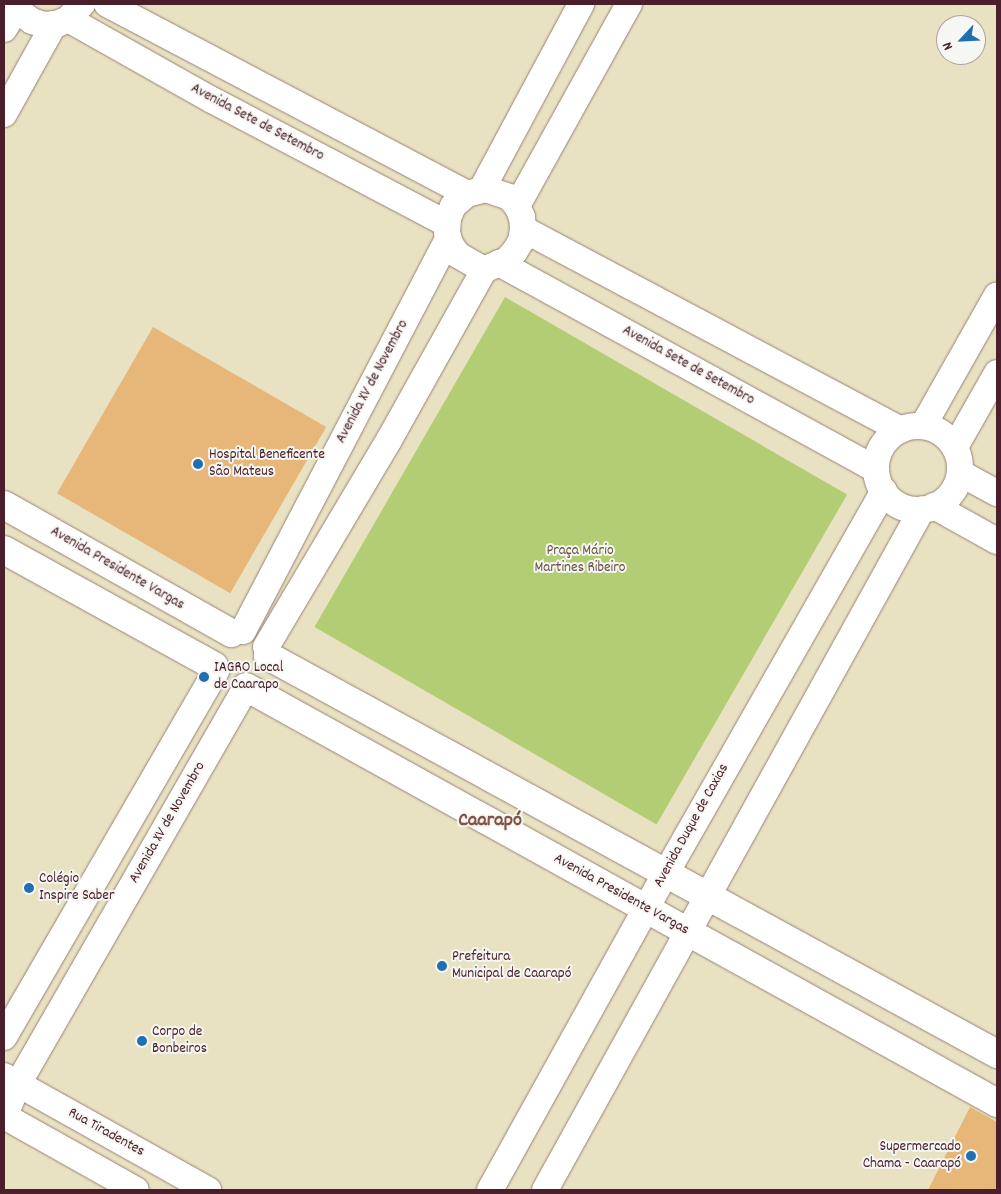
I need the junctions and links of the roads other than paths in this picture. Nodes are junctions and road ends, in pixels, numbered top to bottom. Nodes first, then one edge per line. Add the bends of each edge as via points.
1 (107, 4) edge
2 (582, 4) edge
3 (628, 4) edge
4 (16, 5) edge
5 (68, 16) edge
6 (4, 29) edge
7 (4, 114) edge
8 (474, 192) junction
9 (520, 218) junction
10 (447, 231) junction
11 (492, 267) junction
12 (997, 295) edge
13 (997, 373) edge
14 (912, 428) junction
15 (955, 447) junction
16 (960, 473) junction
17 (880, 480) junction
18 (997, 493) edge
19 (4, 504) edge
20 (928, 508) junction
21 (997, 541) edge
22 (4, 550) edge
23 (237, 632) junction
24 (267, 652) junction
25 (215, 669) junction
26 (246, 687) junction
27 (666, 873) junction
28 (708, 896) junction
29 (646, 909) junction
30 (688, 932) junction
31 (4, 1037) edge
32 (997, 1054) edge
33 (11, 1080) edge
34 (997, 1103) edge
35 (4, 1117) edge
36 (136, 1190) edge
37 (208, 1190) edge
38 (490, 1190) edge
39 (545, 1190) edge

1 - 8 street
2 - 8 street
3 - 9 street
4 - 5 street, Avenida Sete de Setembro via 32,21 44,25
4 - 6 street
5 - 7 street
5 - 10 street, Avenida Sete de Setembro
8 - 9 street via 498,192 508,197
8 - 10 street via 453,206
9 - 11 street via 521,241 515,251
9 - 14 street
10 - 11 street via 458,255
10 - 23 street, Avenida XV de Novembro
11 - 17 street, Avenida Sete de Setembro
11 - 24 street via 388,440
12 - 14 street
13 - 15 street
14 - 15 street via 936,430
14 - 17 street via 885,442 878,454
15 - 16 street
16 - 18 street
16 - 20 street via 949,497
17 - 20 street via 898,505 912,509
17 - 27 street, Avenida Duque de Caxias
19 - 23 main road, Avenida Presidente Vargas
20 - 21 street
20 - 28 street
22 - 25 main road
23 - 24 main road via 260,639
23 - 25 main road via 220,641 215,649
24 - 26 main road via 268,666 263,675
24 - 27 main road
25 - 26 main road via 224,680
25 - 31 street
26 - 29 main road, Avenida Presidente Vargas
26 - 33 street, Avenida XV de Novembro
27 - 28 main road
27 - 29 street, Avenida Duque de Caxias
28 - 30 street
28 - 32 main road
29 - 30 main road, Avenida Presidente Vargas
29 - 38 street, Avenida Duque de Caxias
30 - 34 main road, Avenida Presidente Vargas
30 - 39 street
33 - 35 street, Avenida XV de Novembro
33 - 37 street, Rua Tiradentes
35 - 36 street

